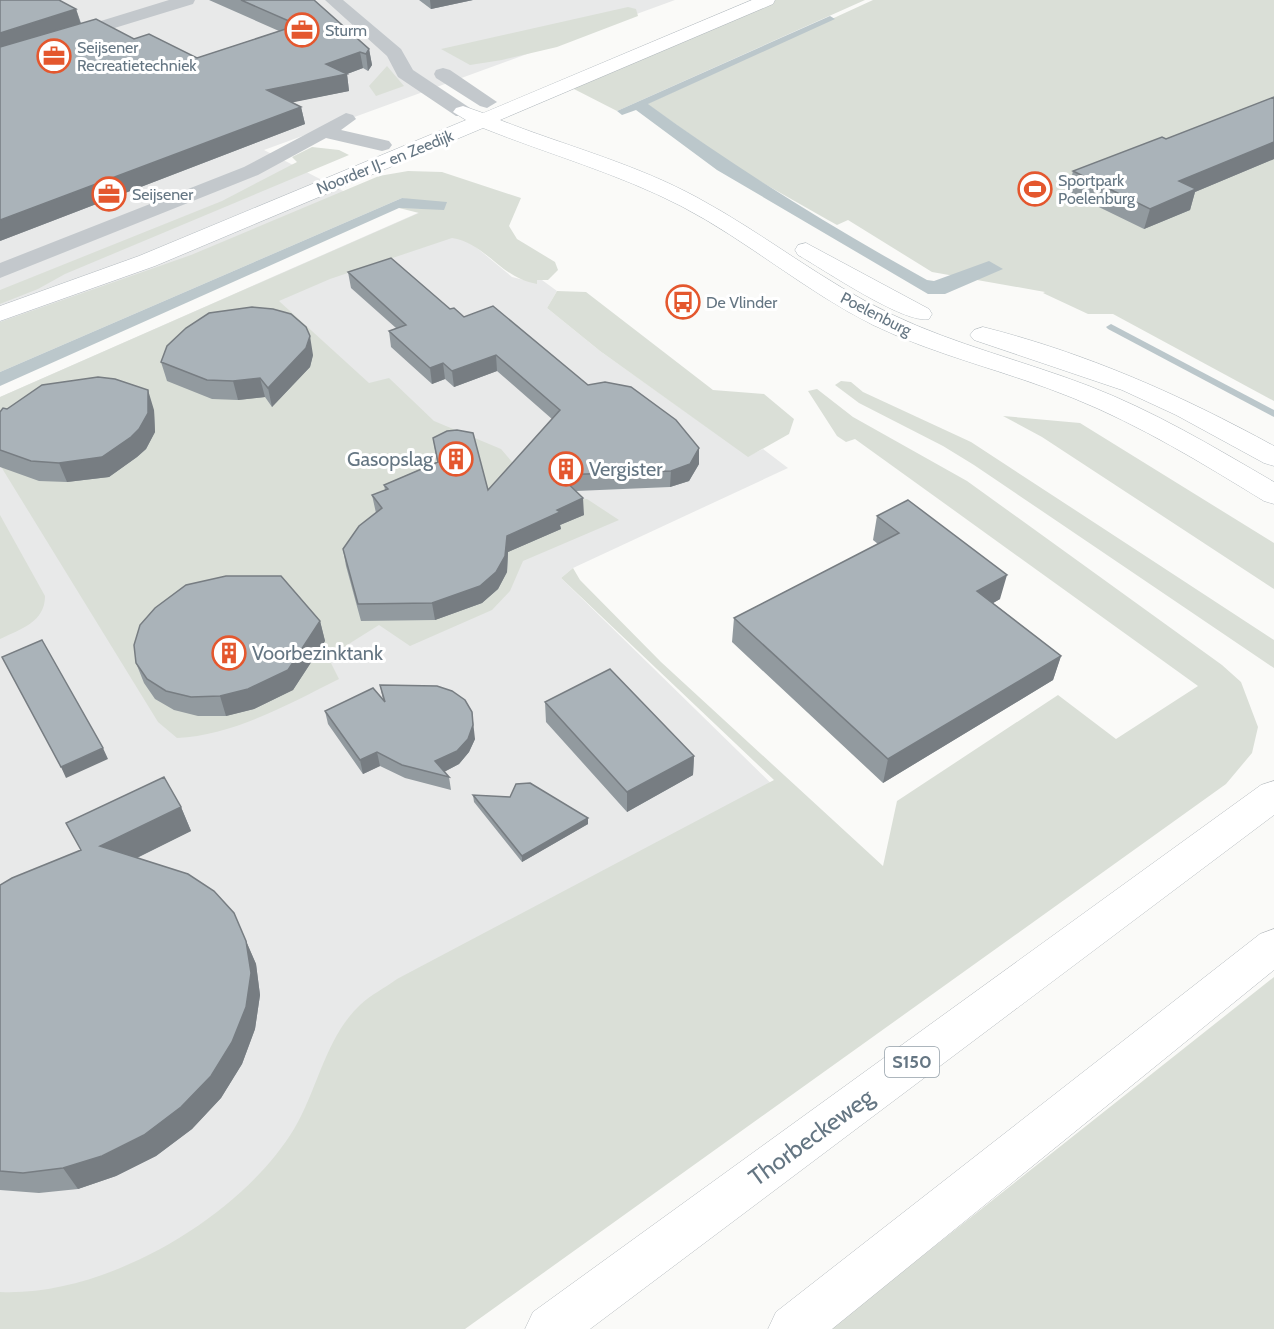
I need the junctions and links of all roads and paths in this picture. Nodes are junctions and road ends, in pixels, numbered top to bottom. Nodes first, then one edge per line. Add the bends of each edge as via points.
1 (187, 0) edge
2 (333, 0) edge
3 (734, 0) edge
4 (767, 0) edge
5 (396, 53) junction
6 (0, 58) edge
7 (486, 111) junction
8 (346, 119) dead end
9 (325, 132) junction
10 (382, 145) junction
11 (0, 271) edge
12 (0, 314) edge
13 (1274, 457) edge
14 (1274, 495) edge
15 (1274, 795) edge
16 (1274, 946) edge
17 (550, 1329) edge
18 (793, 1329) edge

1 - 6 street
2 - 5 street
3 - 7 street, Noorder IJ- en Zeedijk
4 - 7 street, Noorder IJ- en Zeedijk
5 - 7 street via 425,63
5 - 7 street via 405,73
7 - 10 street, Noorder IJ- en Zeedijk
7 - 12 street, Noorder IJ- en Zeedijk via 122,271
7 - 13 street, Poelenburg via 674,176 896,302 940,322 1131,384
7 - 14 street, Poelenburg via 687,201 870,314 912,333 1102,400 1179,438
8 - 9 street
9 - 10 street
9 - 11 street via 225,182
10 - 12 street, Noorder IJ- en Zeedijk via 141,245
15 - 17 street, Thorbeckeweg / S150
16 - 18 street

